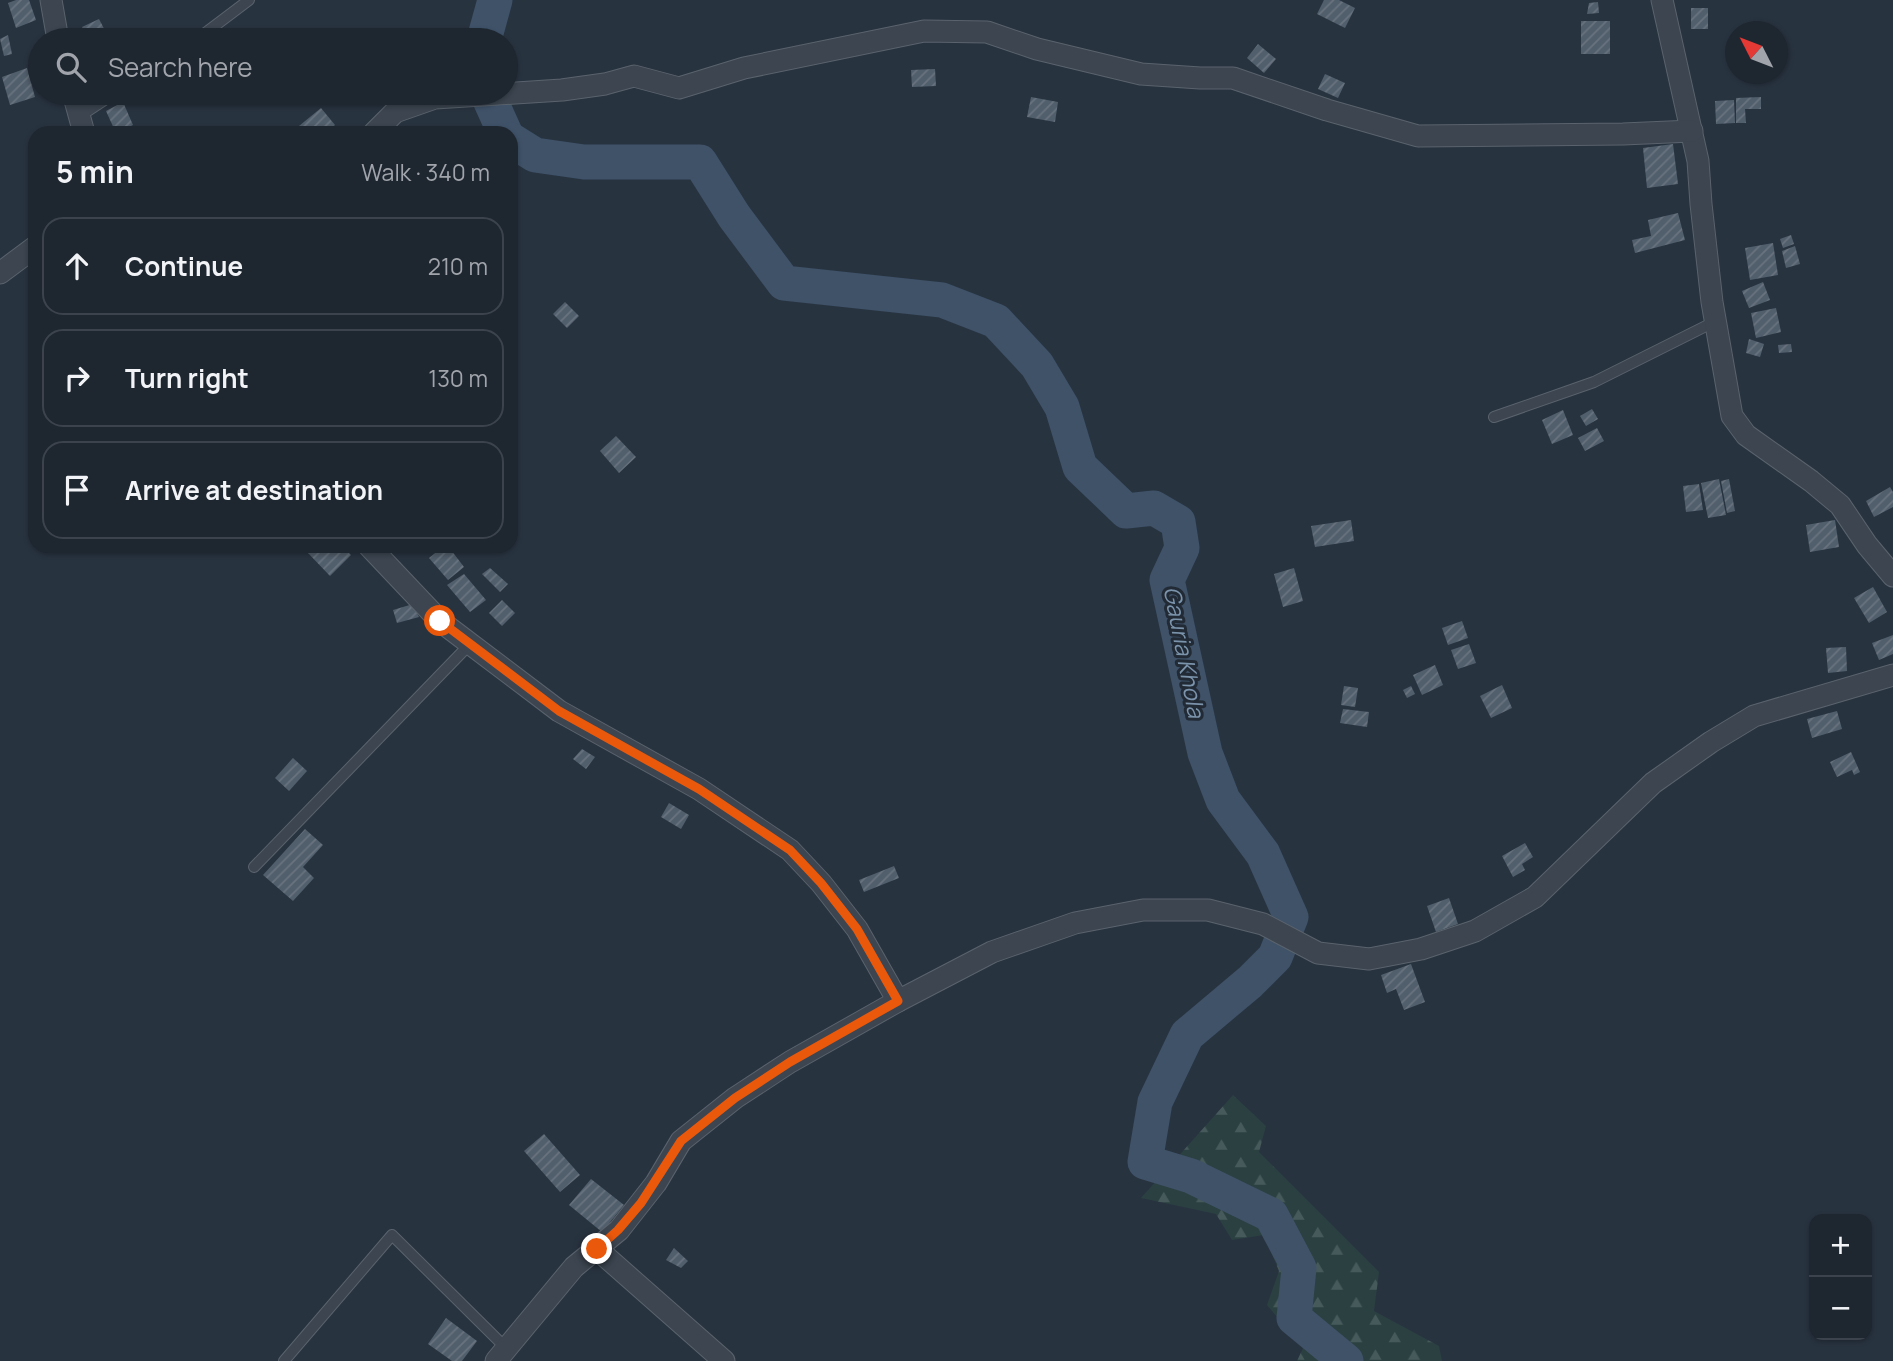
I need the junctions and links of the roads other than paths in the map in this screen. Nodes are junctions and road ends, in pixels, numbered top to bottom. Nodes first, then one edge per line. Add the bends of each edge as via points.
1 (51, 0) edge
2 (248, 0) edge
3 (1662, 0) edge
4 (56, 28) edge
5 (211, 28) edge
6 (518, 92) edge
7 (76, 105) edge
8 (103, 105) edge
9 (415, 105) edge
10 (82, 125) edge
11 (381, 126) edge
12 (1692, 131) junction
13 (28, 252) edge
14 (0, 273) edge
15 (1716, 321) junction
16 (1494, 417) dead end
17 (376, 553) edge
18 (1893, 576) edge
19 (470, 644) junction
20 (1893, 675) edge
21 (254, 867) dead end
22 (898, 1001) junction
23 (597, 1249) junction
24 (501, 1355) edge
25 (284, 1361) edge
26 (724, 1361) edge

1 - 4 street
2 - 5 lane
3 - 12 street
6 - 12 street via 605,84 634,76 678,88 757,65 924,31 987,32 1142,74 1233,78 1418,136
7 - 10 street
8 - 10 lane
9 - 11 street via 395,112
12 - 15 street
13 - 14 street
15 - 16 lane via 1594,382
15 - 18 street via 1732,416 1746,435 1840,505
17 - 19 street via 440,621
19 - 21 lane
19 - 22 street via 559,711 699,789 790,850 857,929
20 - 22 street via 1755,716 1653,783 1535,897 1475,931 1421,949 1369,959 1318,953 1263,924 1208,909 1143,910 1075,923 992,952
22 - 23 street via 779,1069 681,1141 641,1203
23 - 24 street via 574,1266
23 - 26 street
24 - 25 lane via 392,1235

